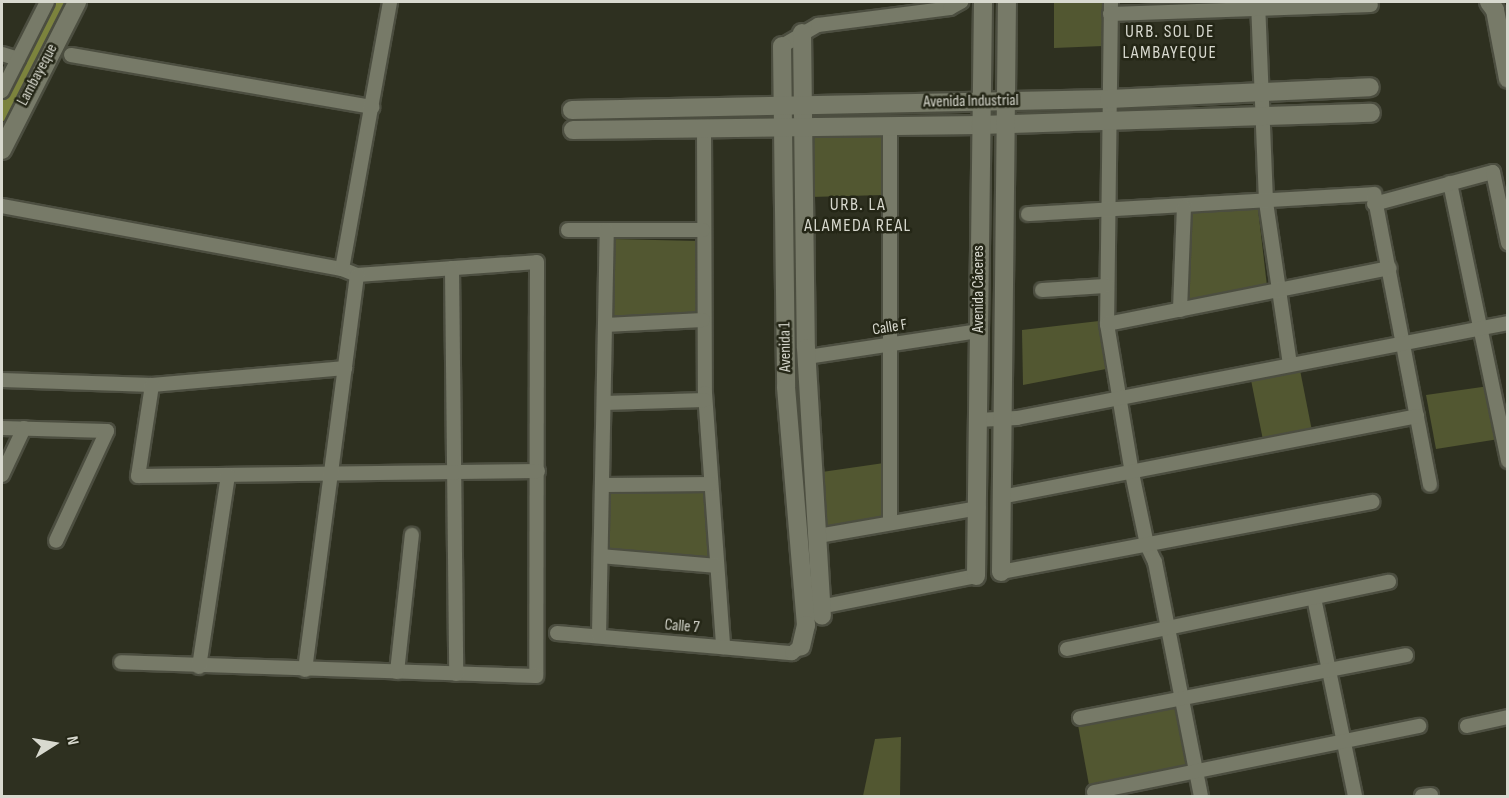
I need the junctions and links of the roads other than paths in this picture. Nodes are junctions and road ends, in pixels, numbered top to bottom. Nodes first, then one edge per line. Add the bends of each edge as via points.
1 (47, 2) edge
2 (77, 2) edge
3 (390, 2) edge
4 (961, 2) edge
5 (983, 2) edge
6 (1006, 2) edge
7 (1489, 2) edge
8 (1258, 5) edge
9 (1371, 5) dead end
10 (895, 8) edge
11 (1110, 8) edge
12 (802, 33) junction
13 (782, 46) joint
14 (2, 54) edge
15 (71, 55) dead end
16 (18, 59) junction
17 (1508, 79) edge
18 (1370, 87) dead end
19 (2, 92) edge
20 (1260, 92) junction
21 (1109, 99) junction
22 (980, 102) junction
23 (1007, 102) junction
24 (803, 105) junction
25 (781, 106) junction
26 (373, 107) junction
27 (572, 110) dead end
28 (1371, 113) dead end
29 (1261, 117) junction
30 (1109, 122) junction
31 (1006, 124) junction
32 (980, 125) junction
33 (890, 126) junction
34 (782, 127) junction
35 (803, 127) junction
36 (704, 128) junction
37 (573, 130) dead end
38 (2, 150) edge
39 (1450, 183) junction
40 (1266, 202) junction
41 (1374, 204) junction
42 (2, 206) edge
43 (1184, 207) junction
44 (1107, 211) junction
45 (1028, 214) dead end
46 (568, 230) dead end
47 (607, 230) junction
48 (703, 230) junction
49 (1508, 243) edge
50 (452, 268) junction
51 (1390, 268) junction
52 (342, 269) junction
53 (357, 275) junction
54 (1106, 286) junction
55 (1042, 290) dead end
56 (1276, 291) junction
57 (1180, 310) junction
58 (703, 320) junction
59 (1508, 323) edge
60 (1107, 324) junction
61 (605, 325) junction
62 (1480, 328) junction
63 (979, 331) junction
64 (1403, 342) junction
65 (891, 345) junction
66 (807, 357) junction
67 (1290, 364) junction
68 (345, 368) junction
69 (2, 380) edge
70 (152, 385) junction
71 (1118, 399) junction
72 (705, 400) junction
73 (604, 403) junction
74 (1417, 416) junction
75 (978, 420) junction
76 (1001, 420) junction
77 (2, 428) edge
78 (24, 428) junction
79 (1508, 461) edge
80 (538, 471) junction
81 (454, 472) junction
82 (1132, 473) junction
83 (331, 474) junction
84 (2, 475) edge
85 (228, 475) junction
86 (711, 484) junction
87 (602, 485) junction
88 (1430, 485) dead end
89 (1001, 497) junction
90 (1372, 502) dead end
91 (979, 508) junction
92 (890, 522) junction
93 (412, 535) dead end
94 (824, 535) dead end
95 (56, 541) dead end
96 (1147, 545) junction
97 (601, 556) junction
98 (717, 566) junction
99 (1001, 572) joint
100 (976, 576) joint
101 (1389, 582) dead end
102 (1314, 598) junction
103 (826, 610) joint
104 (1168, 628) junction
105 (557, 633) dead end
106 (599, 636) junction
107 (801, 646) joint
108 (723, 647) junction
109 (1067, 649) dead end
110 (1406, 656) dead end
111 (121, 662) dead end
112 (199, 667) junction
113 (305, 670) junction
114 (1329, 670) junction
115 (397, 672) junction
116 (456, 674) junction
117 (1182, 698) junction
118 (1508, 717) edge
119 (1080, 718) dead end
120 (1419, 726) dead end
121 (1467, 726) dead end
122 (1343, 741) junction
123 (1196, 771) junction
124 (1094, 792) dead end
125 (1201, 796) edge
126 (1355, 796) edge

1 - 16 street
2 - 38 street, Lambayeque
3 - 26 street
4 - 10 street via 950,8
5 - 22 street, Avenida Cáceres
6 - 23 street, Avenida Cáceres
7 - 17 street via 1495,10
8 - 9 street
8 - 11 street
8 - 20 street
10 - 12 street via 819,25
11 - 21 street
12 - 13 street
12 - 24 street, Avenida 1
13 - 25 street, Avenida 1
14 - 16 street
15 - 26 street
16 - 19 street
18 - 20 street, Avenida Industrial
20 - 21 street, Avenida Industrial
20 - 29 street
21 - 23 street, Avenida Industrial
21 - 30 street
22 - 23 street, Avenida Industrial
22 - 24 street, Avenida Industrial
22 - 32 street, Avenida Cáceres
23 - 31 street, Avenida Cáceres
24 - 25 street, Avenida Industrial
24 - 35 street, Avenida 1
25 - 27 street, Avenida Industrial
25 - 34 street, Avenida 1
26 - 52 street
28 - 29 street, Avenida Industrial
29 - 30 street, Avenida Industrial
29 - 40 street
30 - 31 street, Avenida Industrial
30 - 44 street
31 - 32 street, Avenida Industrial
31 - 76 street, Avenida Cáceres
32 - 33 street, Avenida Industrial
32 - 63 street, Avenida Cáceres
33 - 35 street, Avenida Industrial
33 - 65 street
34 - 35 street, Avenida Industrial
34 - 36 street, Avenida Industrial
34 - 107 street, Avenida 1 via 786,387 806,625
35 - 66 street, Avenida 1
36 - 37 street, Avenida Industrial
36 - 48 street
39 - 41 street
39 - 49 street via 1493,172
39 - 62 street
40 - 41 street via 1374,195
40 - 43 street
40 - 56 street
41 - 51 street
42 - 52 street
43 - 44 street
43 - 57 street
44 - 45 street
44 - 54 street
46 - 47 street
47 - 48 street
47 - 61 street
48 - 58 street
50 - 53 street
50 - 80 street via 537,262
50 - 81 street
51 - 56 street
51 - 64 street
52 - 53 street
53 - 68 street
54 - 55 street
54 - 60 street
56 - 57 street
56 - 67 street
57 - 60 street
58 - 61 street
58 - 72 street
59 - 62 street
60 - 71 street
61 - 73 street
62 - 64 street
62 - 79 street
63 - 65 street, Calle F
63 - 75 street, Avenida Cáceres
64 - 67 street
64 - 74 street
65 - 66 street, Calle F
65 - 92 street
66 - 103 street, Avenida 1
67 - 71 street
68 - 70 street
68 - 83 street
69 - 70 street
70 - 85 street via 138,476
71 - 76 street
71 - 82 street
72 - 73 street
72 - 86 street
73 - 87 street
74 - 82 street
74 - 88 street
75 - 76 street
75 - 91 street, Avenida Cáceres
76 - 89 street, Avenida Cáceres
77 - 78 street
78 - 84 street
78 - 95 street via 107,431
80 - 81 street
80 - 116 street via 536,676
81 - 83 street
81 - 116 street
82 - 89 street
82 - 96 street
83 - 85 street
83 - 113 street
85 - 112 street
86 - 87 street
86 - 98 street
87 - 97 street
89 - 99 street, Avenida Cáceres
90 - 96 street
91 - 92 street
91 - 100 street, Avenida Cáceres
92 - 94 street
93 - 115 street
96 - 99 street
96 - 104 street via 1155,562
97 - 98 street
97 - 106 street
98 - 108 street
100 - 103 street
101 - 102 street
102 - 104 street
102 - 114 street
104 - 109 street
104 - 117 street
105 - 106 street, Calle 7
106 - 108 street, Calle 7
107 - 108 street, Calle 7 via 792,653
110 - 114 street
111 - 112 street
112 - 113 street
113 - 115 street
114 - 117 street
114 - 122 street
115 - 116 street
117 - 119 street
117 - 123 street
118 - 121 street
120 - 122 street
122 - 123 street
122 - 126 street
123 - 124 street
123 - 125 street

